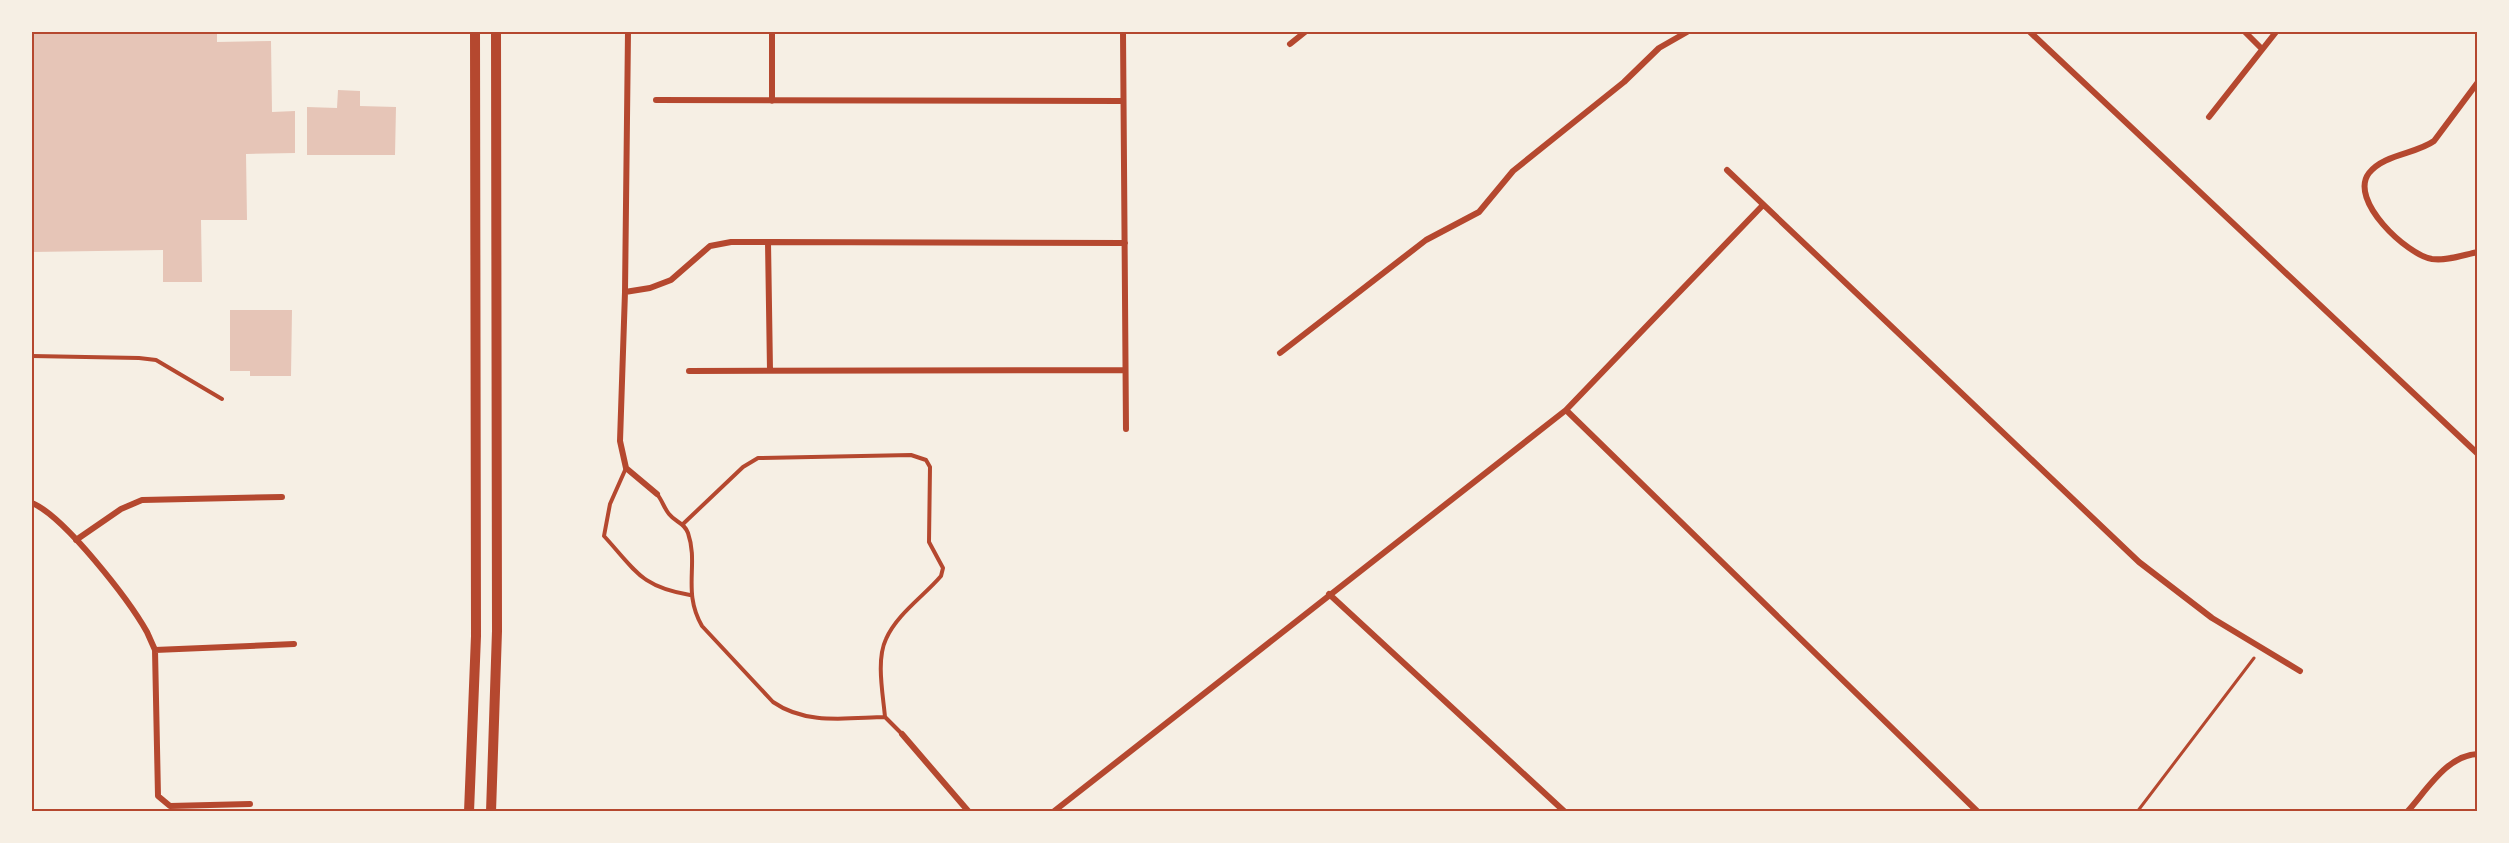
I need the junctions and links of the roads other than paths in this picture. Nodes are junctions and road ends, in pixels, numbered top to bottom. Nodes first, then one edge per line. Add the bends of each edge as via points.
1 (475, 32) edge
2 (496, 32) edge
3 (627, 32) edge
4 (772, 32) edge
5 (1123, 32) edge
6 (1305, 32) edge
7 (1687, 32) edge
8 (2031, 32) edge
9 (2245, 32) edge
10 (2276, 32) edge
11 (1290, 44) dead end
12 (2262, 49) junction
13 (2478, 82) edge
14 (656, 100) dead end
15 (772, 101) junction
16 (1122, 102) junction
17 (2209, 117) dead end
18 (1727, 170) dead end
19 (1763, 205) junction
20 (768, 242) junction
21 (1125, 243) junction
22 (2478, 252) edge
23 (625, 292) junction
24 (1280, 353) dead end
25 (32, 356) edge
26 (770, 369) junction
27 (1125, 370) junction
28 (689, 371) dead end
29 (222, 399) dead end
30 (1566, 410) junction
31 (1126, 429) dead end
32 (2476, 449) edge
33 (626, 468) junction
34 (657, 494) joint
35 (282, 497) dead end
36 (32, 502) edge
37 (683, 524) junction
38 (76, 540) junction
39 (1329, 594) junction
40 (690, 596) junction
41 (294, 644) dead end
42 (154, 650) junction
43 (2300, 671) dead end
44 (885, 717) junction
45 (902, 734) joint
46 (2478, 754) edge
47 (250, 804) dead end
48 (469, 812) edge
49 (491, 812) edge
50 (969, 812) edge
51 (1053, 812) edge
52 (1565, 812) edge
53 (1978, 812) edge
54 (2407, 812) edge

1 - 48 main road via 476,636
2 - 49 main road via 497,631
3 - 23 street
4 - 15 street
5 - 16 street
6 - 11 street
7 - 24 street via 1659,48 1624,82 1512,171 1479,212 1426,240
8 - 32 street
9 - 12 street
10 - 12 street
12 - 17 street
13 - 22 street via 2434,141 2380,164 2369,172 2364,185 2371,210 2414,251 2433,259
14 - 15 street
15 - 16 street
16 - 21 street
18 - 19 street
19 - 30 street
19 - 43 street via 2139,562 2181,597
20 - 21 street
20 - 23 street via 710,246 671,280
20 - 26 street
21 - 27 street
23 - 33 street via 620,441
25 - 29 lane via 156,360
26 - 27 street
26 - 28 street
27 - 31 street
30 - 39 street
30 - 53 street
33 - 34 street
33 - 40 lane via 610,504 604,536 646,583
34 - 37 lane via 669,515
35 - 38 street via 142,500 121,509
36 - 38 street
37 - 40 lane via 691,548
37 - 44 lane via 743,467 758,458 910,455 926,460 930,467 929,542 943,568 941,576 885,639
38 - 42 street via 141,621
39 - 51 street
39 - 52 street
40 - 44 lane via 702,626 773,702 787,711 825,719
41 - 42 street
42 - 47 street via 158,796 170,806
44 - 45 lane
45 - 50 street
46 - 54 street via 2464,754 2453,762

